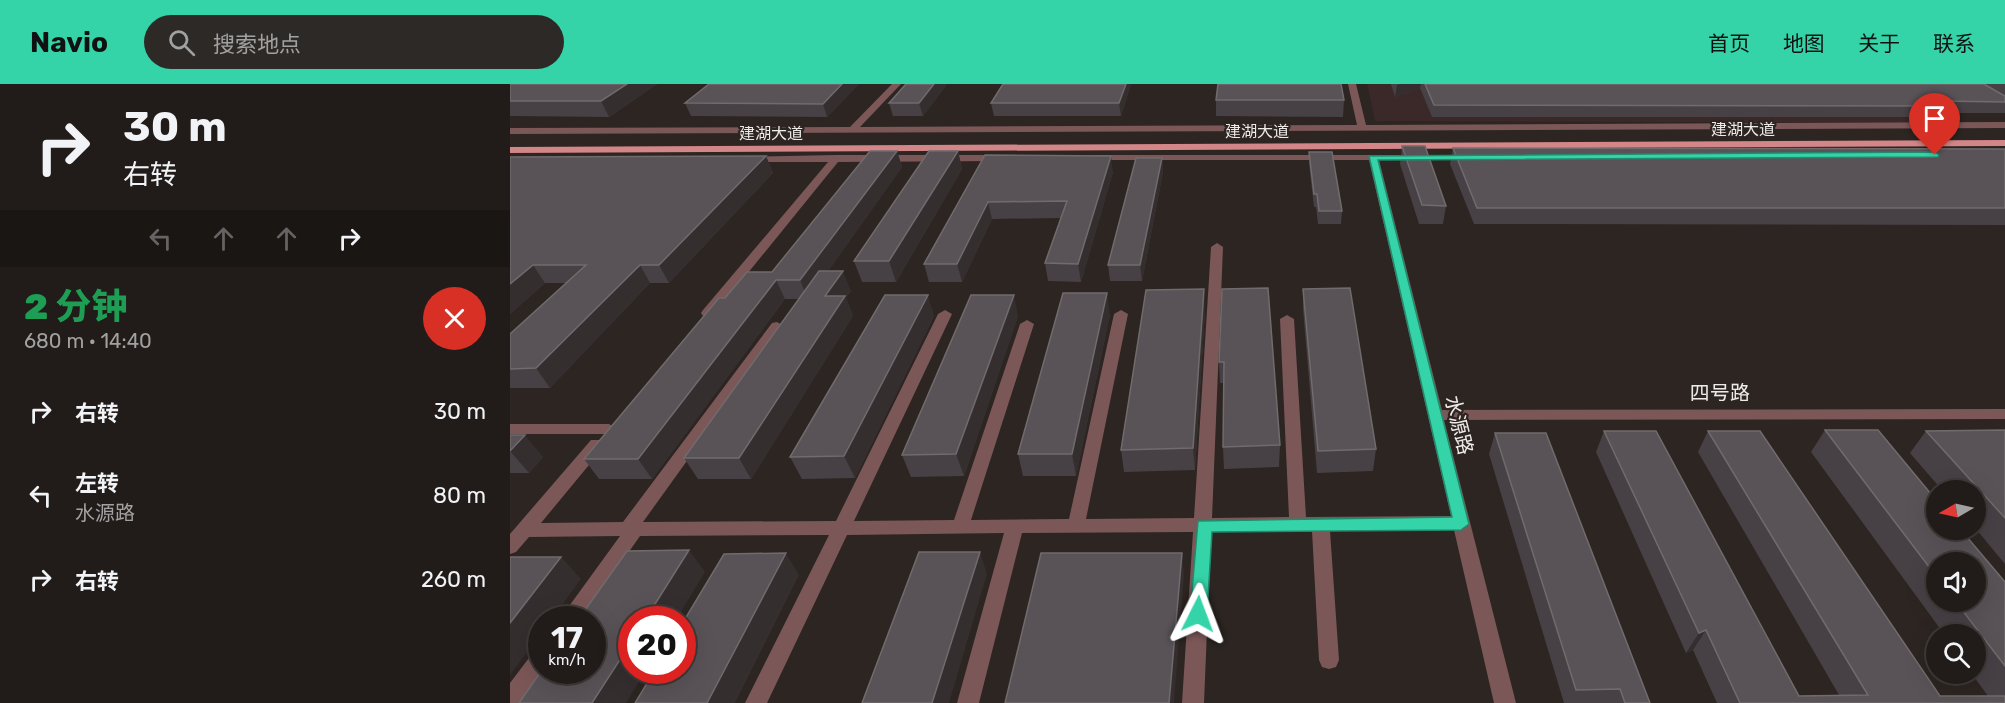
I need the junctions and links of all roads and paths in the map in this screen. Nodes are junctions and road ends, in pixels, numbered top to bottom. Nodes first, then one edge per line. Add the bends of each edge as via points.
1 (897, 84) edge
2 (1353, 84) edge
3 (2005, 125) edge
4 (1362, 128) junction
5 (853, 129) junction
6 (510, 131) edge
7 (2005, 134) edge
8 (510, 141) edge
9 (2005, 143) edge
10 (510, 150) edge
11 (2005, 154) edge
12 (836, 158) junction
13 (1373, 158) junction
14 (510, 160) edge
15 (1217, 247) dead end
16 (945, 314) dead end
17 (1121, 315) dead end
18 (1287, 319) dead end
19 (701, 321) edge
20 (1027, 324) dead end
21 (777, 326) edge
22 (2005, 414) edge
23 (1434, 415) junction
24 (510, 429) edge
25 (1461, 524) junction
26 (1204, 525) junction
27 (1298, 525) junction
28 (1321, 525) junction
29 (1016, 526) junction
30 (1076, 526) junction
31 (960, 527) junction
32 (842, 528) junction
33 (632, 529) junction
34 (525, 530) junction
35 (510, 547) edge
36 (578, 606) edge
37 (1329, 660) dead end
38 (528, 675) edge
39 (510, 700) edge
40 (756, 703) edge
41 (968, 703) edge
42 (1193, 703) edge
43 (1505, 703) edge

1 - 5 street
2 - 4 street
3 - 4 street
4 - 5 street
5 - 6 street
7 - 8 main road, 建湖大道
9 - 10 main road, 建湖大道
11 - 13 street
12 - 13 street
12 - 14 street
12 - 19 street
13 - 23 street, 水源路
15 - 26 street
16 - 32 street
17 - 30 street
18 - 27 street
20 - 31 street
21 - 33 street
22 - 23 street, 四号路
23 - 25 street, 水源路
24 - 34 street via 613,425
25 - 28 street
25 - 43 street, 水源路
26 - 27 street
26 - 30 street
26 - 42 street
27 - 28 street
28 - 37 street
29 - 30 street
29 - 31 street
29 - 41 street
31 - 32 street
32 - 33 street
32 - 40 street
33 - 34 street
33 - 36 street
34 - 35 street
38 - 39 street

